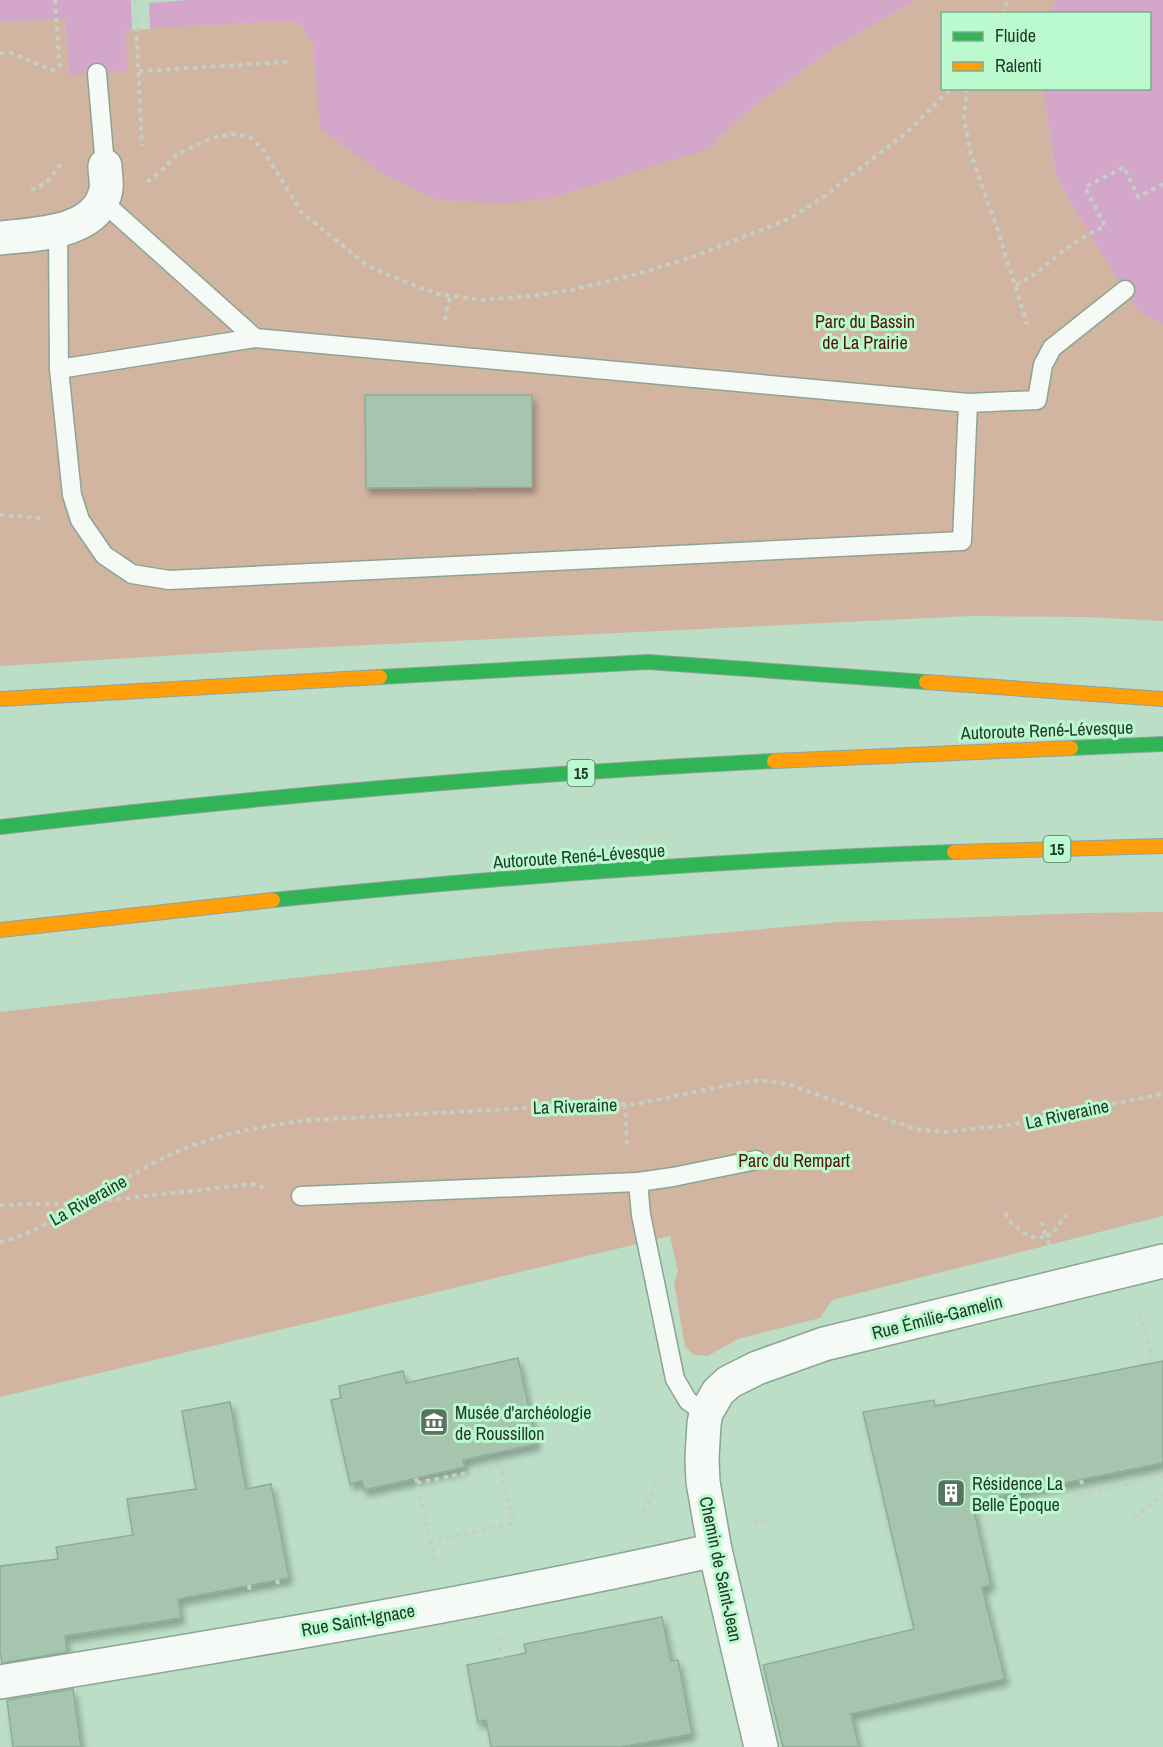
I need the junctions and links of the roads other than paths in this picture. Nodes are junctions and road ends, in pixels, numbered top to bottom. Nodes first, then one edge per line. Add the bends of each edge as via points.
1 (97, 73) dead end
2 (105, 166) joint
3 (102, 201) junction
4 (58, 231) junction
5 (0, 238) edge
6 (1125, 290) dead end
7 (255, 338) junction
8 (59, 369) junction
9 (968, 403) junction
10 (0, 699) edge
11 (1163, 699) edge
12 (1163, 744) edge
13 (0, 827) edge
14 (1163, 846) edge
15 (0, 930) edge
16 (756, 1160) dead end
17 (638, 1182) junction
18 (301, 1196) dead end
19 (1163, 1261) edge
20 (712, 1402) junction
21 (715, 1550) junction
22 (0, 1682) edge
23 (761, 1747) edge

1 - 2 lane
2 - 3 street
3 - 4 street via 93,214
3 - 7 lane
4 - 5 street
4 - 8 lane
6 - 9 lane via 1052,348 1043,365 1036,400
7 - 8 lane
7 - 9 lane
8 - 9 lane via 72,495 81,520 104,555 132,574 169,580 962,541
10 - 11 highway via 648,662
12 - 13 highway, Autoroute René-Lévesque / 15 via 751,761 278,797
14 - 15 highway, Autoroute René-Lévesque / 15 via 821,858 621,871 381,889
16 - 17 lane
17 - 18 lane
17 - 20 lane via 640,1215 675,1379 688,1401
19 - 20 street, Rue Émilie-Gamelin via 824,1344 729,1382
20 - 21 street, Chemin de Saint-Jean via 702,1440 703,1482
21 - 22 street, Rue Saint-Ignace via 425,1608
21 - 23 street, Chemin de Saint-Jean

